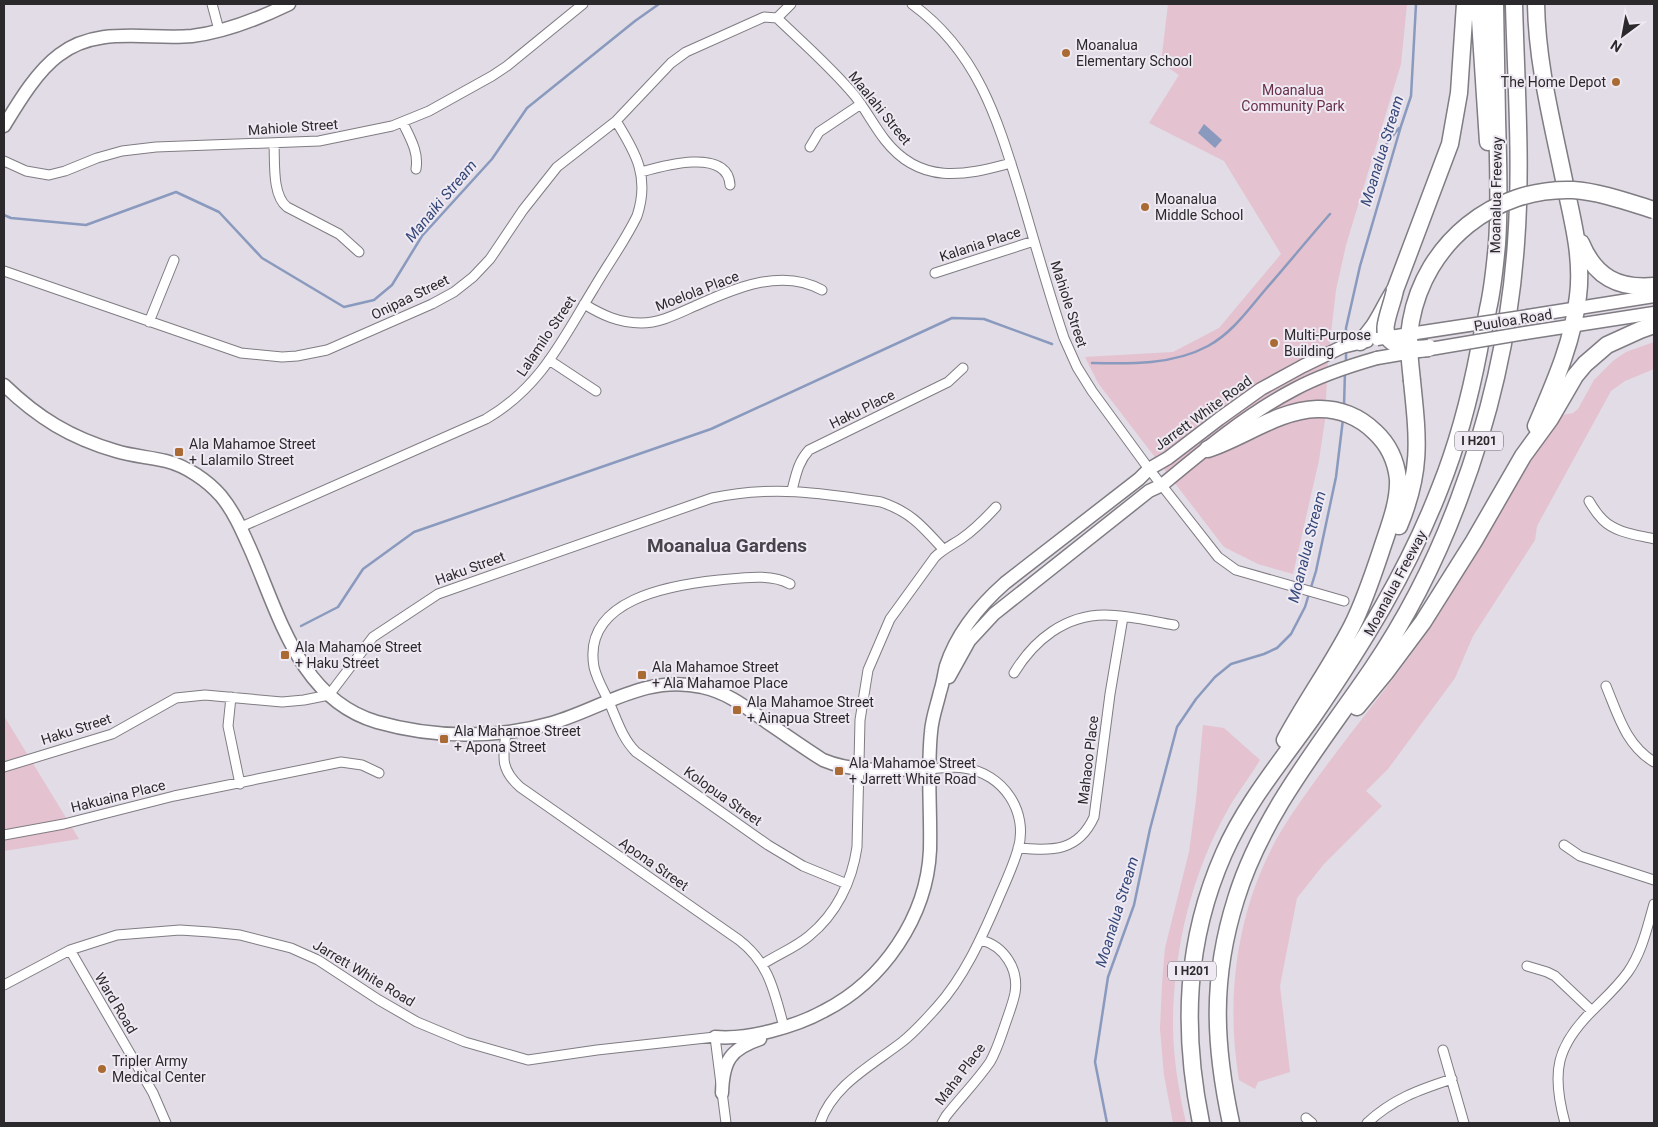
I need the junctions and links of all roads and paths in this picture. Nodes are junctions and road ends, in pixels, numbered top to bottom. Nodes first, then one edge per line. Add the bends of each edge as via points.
1 (212, 4) edge
2 (288, 4) edge
3 (583, 4) edge
4 (791, 4) edge
5 (912, 4) edge
6 (1465, 4) edge
7 (1479, 4) edge
8 (1495, 4) edge
9 (1514, 4) edge
10 (1536, 4) edge
11 (777, 18) junction
12 (220, 30) junction
13 (861, 104) junction
14 (616, 121) junction
15 (403, 123) junction
16 (4, 126) edge
17 (274, 144) junction
18 (810, 147) dead end
19 (4, 161) edge
20 (1011, 163) junction
21 (416, 169) dead end
22 (641, 172) junction
23 (730, 185) dead end
24 (1654, 210) edge
25 (1571, 212) junction
26 (1034, 241) junction
27 (359, 252) dead end
28 (174, 260) dead end
29 (4, 271) edge
30 (935, 273) dead end
31 (1654, 286) edge
32 (822, 290) dead end
33 (1395, 290) junction
34 (1654, 296) edge
35 (584, 304) junction
36 (1576, 309) junction
37 (1654, 313) edge
38 (149, 322) junction
39 (1654, 325) edge
40 (1572, 327) junction
41 (1383, 338) junction
42 (1360, 342) junction
43 (1429, 348) junction
44 (1479, 351) junction
45 (1377, 358) joint
46 (549, 360) junction
47 (963, 368) dead end
48 (4, 385) edge
49 (596, 390) dead end
50 (1208, 449) junction
51 (1523, 456) junction
52 (1149, 469) junction
53 (1162, 485) junction
54 (792, 490) junction
55 (1589, 501) dead end
56 (996, 507) dead end
57 (241, 527) junction
58 (1654, 539) edge
59 (943, 549) junction
60 (790, 584) dead end
61 (1367, 591) junction
62 (1344, 601) dead end
63 (1123, 617) junction
64 (1174, 625) dead end
65 (1014, 673) dead end
66 (1606, 686) dead end
67 (941, 690) junction
68 (329, 695) junction
69 (231, 697) junction
70 (609, 702) junction
71 (506, 733) junction
72 (1654, 762) edge
73 (4, 767) edge
74 (930, 769) junction
75 (857, 770) junction
76 (379, 773) dead end
77 (240, 784) junction
78 (1276, 812) junction
79 (1238, 825) junction
80 (4, 835) edge
81 (1564, 845) dead end
82 (1018, 848) junction
83 (1654, 880) edge
84 (847, 884) junction
85 (1654, 904) edge
86 (981, 940) junction
87 (70, 950) junction
88 (763, 964) junction
89 (1527, 966) dead end
90 (4, 985) edge
91 (1592, 1011) junction
92 (782, 1027) junction
93 (715, 1037) junction
94 (1443, 1050) dead end
95 (1452, 1080) junction
96 (722, 1093) junction
97 (166, 1123) edge
98 (726, 1123) edge
99 (820, 1123) edge
100 (942, 1123) edge
101 (1202, 1123) edge
102 (1231, 1123) edge
103 (1367, 1123) edge
104 (1464, 1123) edge
105 (1565, 1123) edge

1 - 12 street
2 - 12 street via 254,20
3 - 15 street, Mahiole Street via 507,66 429,112
4 - 11 street
5 - 20 street, Mahiole Street via 946,35 969,66 996,117
6 - 33 highway via 1457,109 1450,144
7 - 44 highway via 1488,150 1488,233
8 - 44 highway, Moanalua Freeway / I H201 via 1498,224 1489,307
9 - 78 highway, Moanalua Freeway / I H201 via 1518,178 1516,242 1500,359 1480,437 1448,527 1406,613
10 - 25 highway via 1541,63
11 - 13 street, Maalahi Street
11 - 14 street, Onipaa Street via 764,17 678,57
12 - 16 street via 177,36 103,36 76,45 45,68
13 - 18 street via 819,132
13 - 20 street, Maalahi Street via 887,142 902,157 920,167 960,174
14 - 22 street, Lalamilo Street via 635,154
14 - 38 street, Onipaa Street via 563,161 523,210 490,259 464,285 432,304 341,344 297,356 254,356
15 - 17 street, Mahiole Street via 337,138
15 - 21 street via 415,149
17 - 19 street, Mahiole Street via 122,151 49,174 26,171
17 - 27 street via 277,192 281,201 287,208 339,234
20 - 26 street, Mahiole Street
22 - 23 street via 700,162 722,169 728,175
22 - 35 street, Lalamilo Street via 637,216
24 - 61 highway, bridge via 1601,194 1573,190 1534,194 1494,208 1468,225 1437,256 1418,293 1409,332 1418,451 1414,483 1393,541
25 - 31 highway via 1584,251 1603,275 1629,286
25 - 36 highway via 1579,268
26 - 30 street, Kalania Place
26 - 52 street, Mahiole Street via 1061,330 1077,367
28 - 38 street
29 - 38 street, Onipaa Street
32 - 35 street, Moelola Place via 795,280 754,284 670,317 640,323 614,319
33 - 41 highway, bridge
33 - 42 highway via 1375,326
34 - 36 street
35 - 46 street, Lalamilo Street
36 - 40 highway
36 - 41 street, Jarrett White Road, bridge
37 - 40 street, Puuloa Road
39 - 51 highway via 1607,345 1585,364
40 - 43 street, Puuloa Road, bridge
40 - 51 highway via 1558,373
41 - 42 street, Jarrett White Road
41 - 43 highway, bridge via 1407,348
42 - 52 street, Jarrett White Road via 1342,347 1261,389
43 - 45 street, Puuloa Road, bridge
44 - 79 highway, Moanalua Freeway / I H201 via 1452,457 1406,566 1346,669 1262,785
45 - 50 street, Jarrett White Road via 1335,371 1295,389 1256,412
46 - 49 street
46 - 57 street, Lalamilo Street via 526,390 486,418
47 - 54 street, Haku Place via 948,382 809,450 797,467
48 - 57 street via 34,412 65,432 118,452 167,461 194,473 220,494
50 - 53 street, Jarrett White Road
50 - 61 highway via 1282,417 1316,409 1344,412 1372,428 1392,457 1398,488
51 - 78 highway via 1423,622
52 - 53 street, Mahiole Street
52 - 67 street, Jarrett White Road via 986,600 954,646
53 - 62 street, Mahiole Street via 1218,557 1236,570
53 - 67 street, Jarrett White Road via 1149,491 994,614 969,641
54 - 59 street, Haku Street via 893,506 912,517
54 - 68 street, Haku Street via 740,492 712,498 438,594 373,637
55 - 58 street via 1604,522
56 - 59 street via 960,540
57 - 68 street via 291,645 310,676
59 - 75 street via 890,619 868,670
60 - 70 street, Kolopua Street via 768,578 686,584 656,591 622,606 600,629 594,651 596,675
61 - 79 highway via 1334,658
63 - 64 street
63 - 65 street via 1096,616 1065,624 1038,642
63 - 82 street, Mahaoo Place via 1094,816 1082,835 1062,848
66 - 72 street via 1629,739
67 - 74 street, Jarrett White Road via 931,730
68 - 69 street, Haku Street via 282,702
68 - 71 street via 368,719 410,729 442,734
69 - 73 street, Haku Street via 176,698 112,734
69 - 77 street via 228,726
70 - 71 street via 552,723
70 - 75 street via 640,688 681,684 704,687 738,702 822,760
70 - 84 street, Kolopua Street via 624,737 636,752 768,845 803,866
71 - 88 street, Apona Street via 503,758 510,776 520,787 739,940
74 - 75 street
74 - 82 street via 964,768 996,781 1017,810 1021,830
74 - 92 street, Jarrett White Road via 930,851 920,899 904,934 878,970 856,990 820,1014
75 - 84 street via 857,847
76 - 77 street, Hakuaina Place via 362,764 341,762
77 - 80 street, Hakuaina Place
78 - 102 highway, Moanalua Freeway / I H201 via 1241,884 1221,961 1218,1039
79 - 101 highway, Moanalua Freeway / I H201 via 1206,902 1190,981 1191,1062
81 - 83 street via 1580,856
82 - 86 street
84 - 88 street via 832,911 809,936
85 - 91 street via 1633,965
86 - 99 street via 938,1006 903,1041 842,1089 827,1106
86 - 100 street, Maha Place via 991,942 1010,962 1016,984 1014,999 990,1061
87 - 90 street, Jarrett White Road
87 - 93 street, Jarrett White Road via 117,935 149,931 210,932 258,939 318,960 417,1022 465,1042 528,1060
87 - 97 street, Ward Road via 153,1093
88 - 92 street, Apona Street via 773,986
89 - 91 street via 1555,976
91 - 105 street via 1572,1032 1561,1054 1557,1088
92 - 93 street, Jarrett White Road via 728,1030
92 - 96 street via 738,1048 731,1055
93 - 96 street
94 - 95 street
95 - 103 street via 1417,1090 1395,1101
95 - 104 street
96 - 98 street

